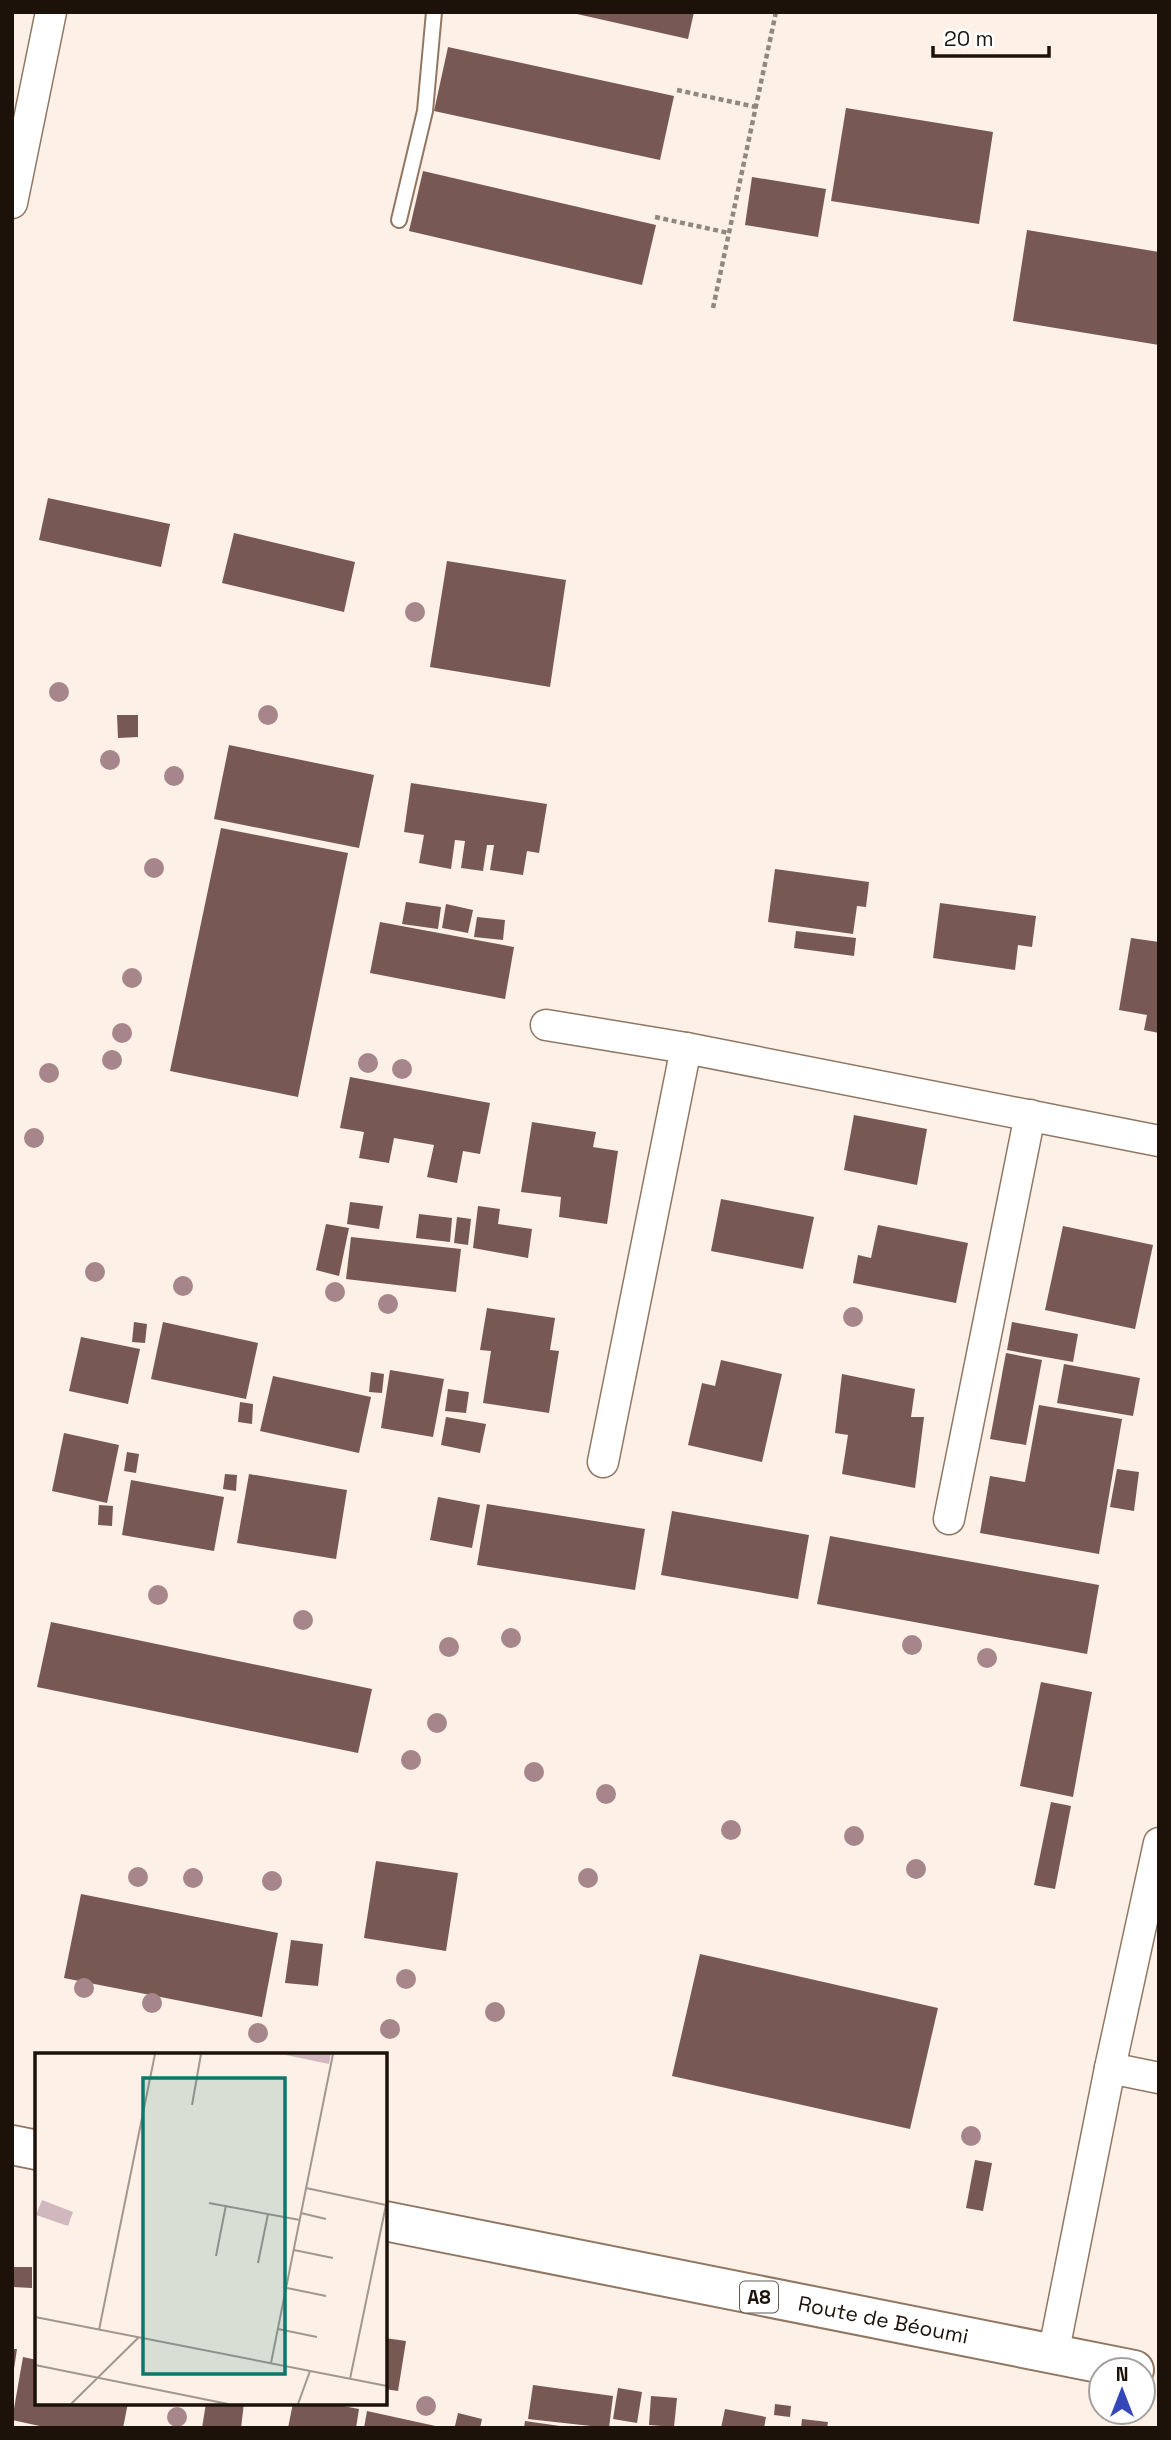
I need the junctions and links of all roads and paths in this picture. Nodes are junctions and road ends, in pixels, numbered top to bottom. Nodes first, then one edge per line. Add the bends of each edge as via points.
1 (51, 12) edge
2 (434, 12) edge
3 (776, 12) edge
4 (677, 90) dead end
5 (756, 107) junction
6 (12, 203) edge
7 (655, 217) dead end
8 (399, 220) dead end
9 (729, 233) junction
10 (713, 308) dead end
11 (546, 1025) dead end
12 (686, 1048) junction
13 (1030, 1115) junction
14 (1159, 1141) edge
15 (603, 1461) dead end
16 (949, 1519) dead end
17 (1159, 1843) edge
18 (1110, 2068) junction
19 (1159, 2078) edge
20 (12, 2145) edge
21 (35, 2150) edge
22 (387, 2221) edge
23 (1054, 2355) junction
24 (1087, 2361) edge

1 - 6 street
2 - 8 lane via 425,111
3 - 5 path
4 - 5 path
5 - 9 path
7 - 9 path
9 - 10 path
11 - 12 street
12 - 13 street
12 - 15 street
13 - 14 street
13 - 16 street
17 - 18 street
18 - 19 street
18 - 23 street
20 - 21 main road
22 - 23 main road, Route de Béoumi / A8
23 - 24 main road, Route de Béoumi / A8

